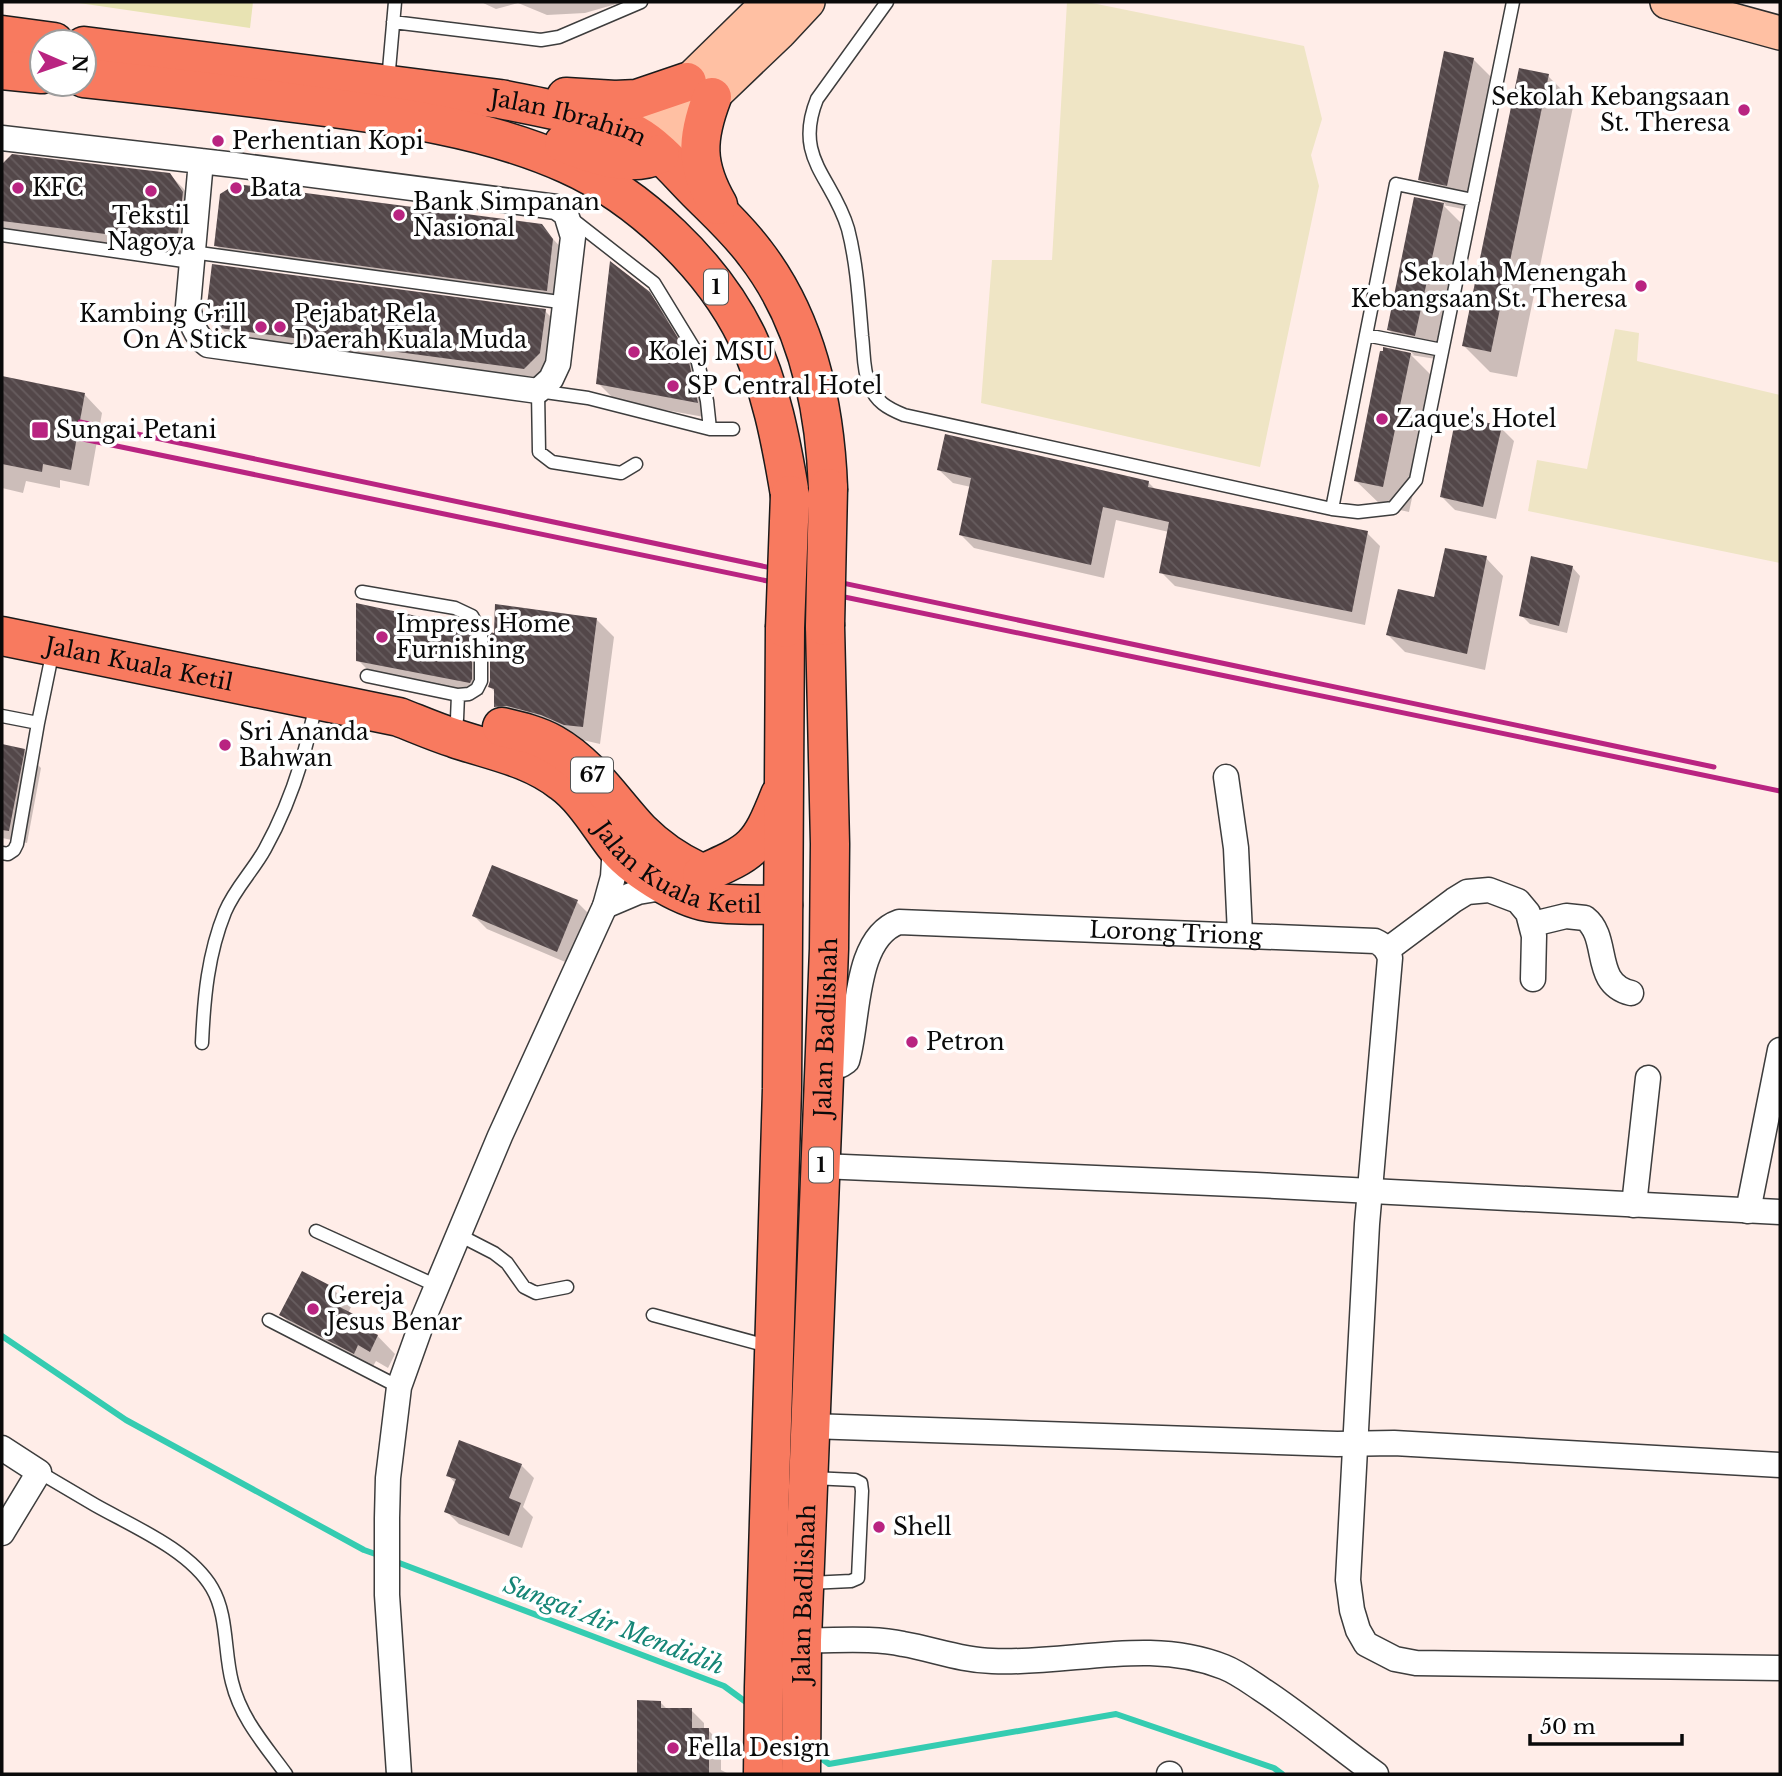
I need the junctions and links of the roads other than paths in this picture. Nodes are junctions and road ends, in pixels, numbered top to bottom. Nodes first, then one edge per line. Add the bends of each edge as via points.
1 (395, 2) edge
2 (641, 2) edge
3 (769, 2) edge
4 (808, 2) edge
5 (887, 2) edge
6 (1513, 2) edge
7 (1667, 2) edge
8 (394, 22) junction
9 (1780, 33) edge
10 (2, 35) edge
11 (28, 38) edge
12 (98, 48) edge
13 (2, 70) edge
14 (28, 73) edge
15 (98, 80) edge
16 (388, 85) junction
17 (700, 90) junction
18 (500, 99) junction
19 (450, 128) junction
20 (2, 138) edge
21 (645, 149) junction
22 (201, 161) junction
23 (1473, 200) junction
24 (566, 214) junction
25 (725, 219) junction
26 (2, 235) edge
27 (192, 257) junction
28 (567, 303) junction
29 (1366, 335) junction
30 (1442, 350) junction
31 (757, 359) junction
32 (538, 391) junction
33 (710, 429) junction
34 (733, 429) dead end
35 (636, 464) dead end
36 (828, 488) joint
37 (790, 495) joint
38 (1332, 509) junction
39 (362, 592) dead end
40 (825, 634) junction
41 (2, 636) edge
42 (54, 646) junction
43 (367, 676) dead end
44 (317, 699) junction
45 (458, 707) junction
46 (2, 716) edge
47 (399, 717) junction
48 (38, 723) junction
49 (1226, 777) dead end
50 (785, 783) junction
51 (615, 845) junction
52 (2, 853) edge
53 (692, 887) junction
54 (786, 894) junction
55 (605, 906) junction
56 (1532, 923) junction
57 (1240, 934) junction
58 (1387, 950) junction
59 (784, 979) junction
60 (1533, 979) dead end
61 (1631, 993) dead end
62 (202, 1043) dead end
63 (1780, 1050) edge
64 (825, 1065) junction
65 (1648, 1078) dead end
66 (823, 1119) junction
67 (821, 1166) junction
68 (1371, 1191) junction
69 (1634, 1205) junction
70 (1748, 1210) junction
71 (1780, 1212) edge
72 (316, 1231) dead end
73 (459, 1235) junction
74 (437, 1286) junction
75 (567, 1287) dead end
76 (653, 1315) dead end
77 (269, 1320) dead end
78 (774, 1348) junction
79 (400, 1387) junction
80 (810, 1426) junction
81 (1355, 1444) junction
82 (2, 1448) edge
83 (1780, 1465) edge
84 (39, 1472) junction
85 (808, 1478) junction
86 (2, 1533) edge
87 (804, 1583) junction
88 (802, 1640) junction
89 (1780, 1668) edge
90 (800, 1768) edge
91 (286, 1774) edge
92 (400, 1774) edge
93 (764, 1774) edge
94 (1376, 1774) edge

1 - 8 lane
2 - 8 lane via 559,37 541,40
3 - 17 main road
4 - 17 main road via 780,32
5 - 38 lane via 817,99 809,136 819,173 839,202 848,230 867,381 874,396 886,408 904,415
6 - 23 lane
7 - 9 main road
8 - 16 lane
10 - 11 main road
12 - 16 main road, Jalan Ibrahim / 1
13 - 14 main road
15 - 19 main road, Jalan Ibrahim / 1 via 350,110
16 - 18 main road, Jalan Ibrahim / 1
17 - 18 main road via 637,99 530,93
17 - 21 main road
17 - 25 main road via 700,160 709,191
18 - 21 main road, Jalan Ibrahim / 1 via 560,111
19 - 21 main road via 487,125 519,129 605,157
19 - 31 main road, Jalan Ibrahim / 1 via 542,154 623,197 693,257 730,307
20 - 22 street
21 - 25 main road, Jalan Ibrahim / 1
21 - 31 main road via 659,194 720,260 742,293 759,339
22 - 24 street via 540,204
22 - 27 street
23 - 29 lane via 1396,184
23 - 30 lane
24 - 28 street via 573,237
24 - 33 lane via 654,282 695,350
25 - 36 main road, Jalan Ibrahim / 1 via 769,273 798,329 821,410
26 - 27 lane
27 - 28 lane
27 - 32 street via 188,306 197,335 208,345
28 - 32 street via 558,364
29 - 30 lane
29 - 38 lane
30 - 38 lane via 1416,480 1393,508
31 - 37 main road, Jalan Ibrahim / 1 via 780,438
32 - 33 lane via 588,398
32 - 35 lane via 539,452 552,462 621,473
33 - 34 lane
36 - 40 main road, Jalan Badlishah / 1, bridge
37 - 50 main road, Jalan Badlishah / 1, bridge
39 - 45 lane via 455,608 472,616 481,632 481,681
40 - 54 main road via 810,679 808,861 801,881
40 - 64 main road, Jalan Badlishah / 1 via 830,844
41 - 42 main road, Jalan Kuala Ketil / 67
42 - 44 main road, Jalan Kuala Ketil / 67
42 - 48 lane
43 - 45 lane
44 - 47 main road, Jalan Kuala Ketil / 67
44 - 62 lane via 310,736 277,826 240,884 212,951
45 - 47 main road, Jalan Kuala Ketil / 67
45 - 53 main road, Jalan Kuala Ketil / 67 via 552,744 592,775 640,831 681,863
46 - 48 lane
47 - 51 main road, Jalan Kuala Ketil / 67 via 539,767 583,802
48 - 52 lane via 17,844 15,850
49 - 57 street via 1236,848
50 - 53 main road via 757,844
50 - 54 main road, Jalan Badlishah / 1
51 - 53 main road, Jalan Kuala Ketil / 67 via 631,860
51 - 55 street
53 - 54 main road, Jalan Kuala Ketil / 67 via 727,880
53 - 55 street via 638,892
53 - 59 main road via 750,928 771,952
54 - 59 main road, Jalan Badlishah / 1
54 - 66 main road via 800,909 807,941 808,1078 811,1097
55 - 73 street
56 - 58 street via 1518,901 1509,896 1489,890 1467,892
56 - 60 street
56 - 61 street via 1566,916 1585,918 1595,929 1613,986
57 - 58 street, Lorong Triong via 1375,941
57 - 64 street, Lorong Triong via 889,925 874,941 847,1061
58 - 68 street via 1390,958
59 - 78 main road, Jalan Badlishah / 1
63 - 70 street
64 - 66 main road, Jalan Badlishah / 1
65 - 69 street
66 - 67 main road, Jalan Badlishah / 1
67 - 68 street
67 - 80 main road, Jalan Badlishah / 1
68 - 69 street
68 - 81 street
69 - 70 street
70 - 71 street
72 - 74 lane
73 - 74 street
73 - 75 lane via 494,1253 524,1287 536,1293
74 - 79 street
76 - 78 lane
77 - 79 lane
78 - 93 main road, Jalan Badlishah / 1
79 - 92 street via 387,1518 387,1595
80 - 81 street
80 - 85 main road, Jalan Badlishah / 1
81 - 83 street
81 - 89 street via 1348,1580 1358,1630 1366,1644 1379,1653 1416,1663
82 - 84 street
84 - 86 street
84 - 91 lane via 137,1527 202,1574 218,1602 237,1698 252,1729
85 - 87 main road, Jalan Badlishah / 1
85 - 87 lane via 861,1483 861,1518 858,1578
87 - 88 main road, Jalan Badlishah / 1
88 - 90 main road, Jalan Badlishah / 1
88 - 94 street via 895,1642 996,1662 1126,1652 1191,1657 1243,1677

